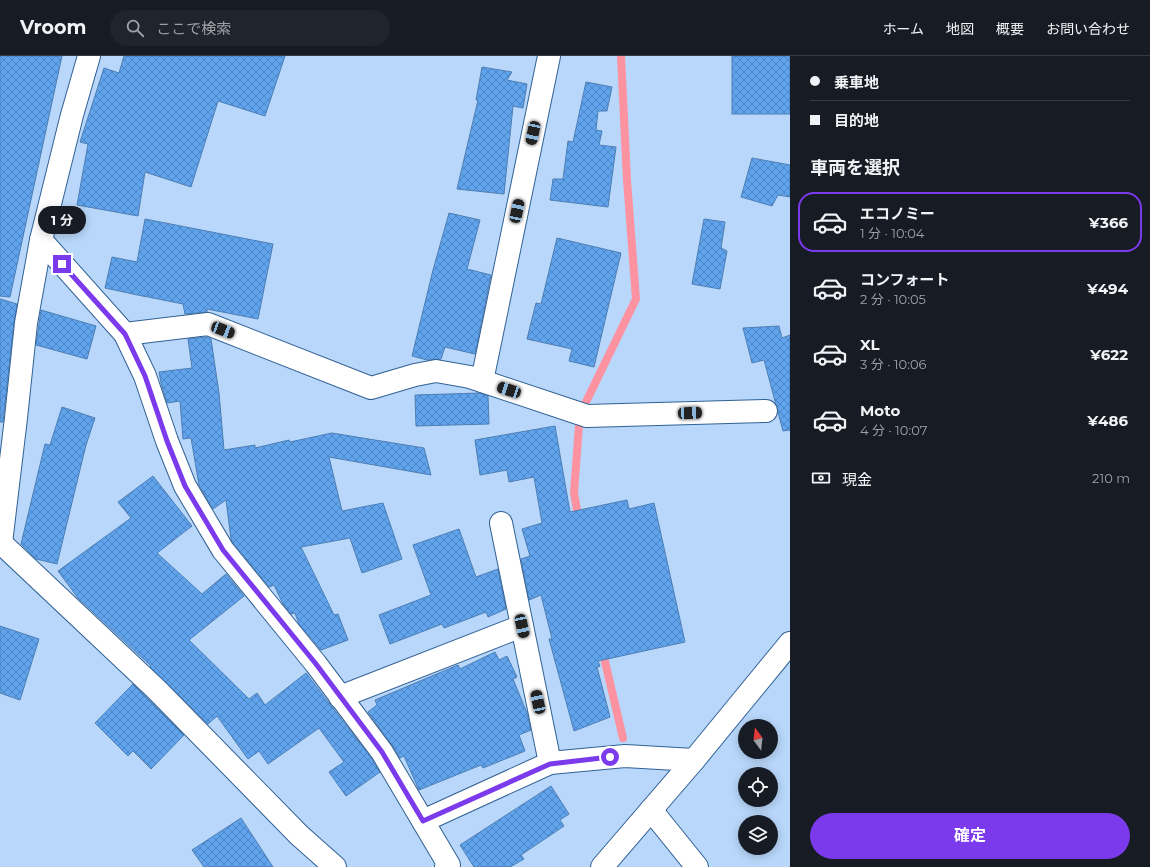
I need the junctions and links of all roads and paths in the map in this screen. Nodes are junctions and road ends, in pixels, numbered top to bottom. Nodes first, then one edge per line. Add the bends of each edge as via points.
1 (89, 56) edge
2 (549, 56) edge
3 (41, 240) junction
4 (125, 334) junction
5 (482, 381) junction
6 (766, 411) dead end
7 (501, 523) dead end
8 (1, 542) edge
9 (522, 626) junction
10 (790, 643) edge
11 (340, 697) junction
12 (694, 760) junction
13 (550, 764) junction
14 (651, 810) junction
15 (423, 821) junction
16 (335, 867) edge
17 (446, 867) edge
18 (602, 867) edge
19 (697, 867) edge

1 - 3 street
2 - 5 street
3 - 4 street
3 - 8 street via 26,323
4 - 5 street via 208,324 371,388 436,371
4 - 11 street via 145,376 185,486 223,550
5 - 6 street via 582,414
7 - 9 street
8 - 16 street via 157,690 299,835
9 - 11 street
9 - 13 street
10 - 12 street
11 - 15 street via 382,752
12 - 13 street via 625,756
12 - 14 street
13 - 15 street
14 - 18 street
14 - 19 street
15 - 17 street via 449,865

